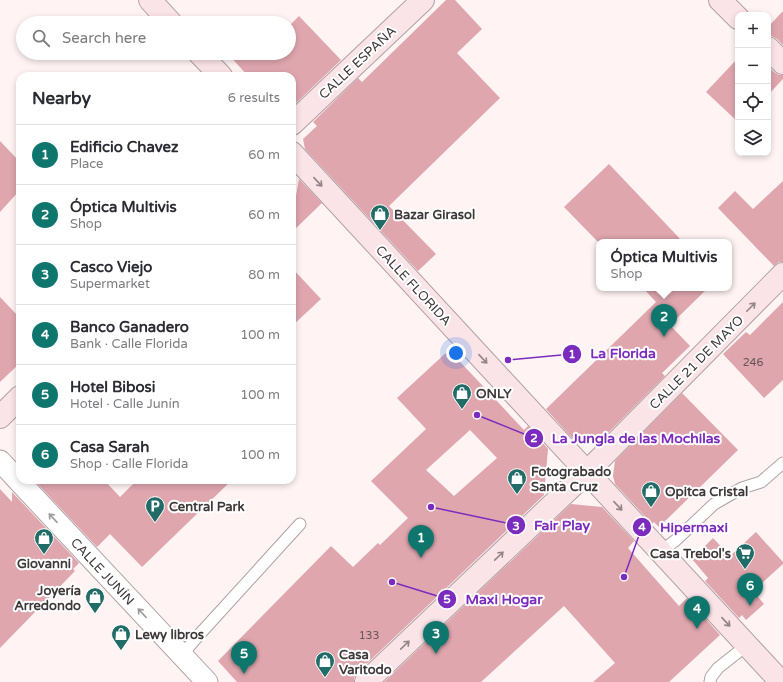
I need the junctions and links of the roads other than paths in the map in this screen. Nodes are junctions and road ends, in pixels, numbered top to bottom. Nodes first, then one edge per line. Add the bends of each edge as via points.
1 (150, 0) edge
2 (423, 0) edge
3 (720, 0) edge
4 (735, 15) edge
5 (165, 16) edge
6 (771, 51) edge
7 (206, 60) edge
8 (783, 63) edge
9 (217, 72) edge
10 (296, 120) edge
11 (296, 157) edge
12 (783, 274) edge
13 (16, 401) edge
14 (0, 417) edge
15 (0, 461) edge
16 (783, 463) edge
17 (587, 472) junction
18 (16, 478) edge
19 (22, 484) edge
20 (300, 524) dead end
21 (660, 552) junction
22 (747, 645) junction
23 (182, 655) junction
24 (207, 682) edge
25 (366, 682) edge
26 (710, 682) edge
27 (781, 682) edge

1 - 5 street
2 - 10 street, CALLE ESPAÑA
3 - 4 street
6 - 8 street
7 - 9 street
11 -> 17 street, CALLE FLORIDA
17 -> 12 street, CALLE 21 DE MAYO
13 - 14 street
18 -> 15 street, CALLE JUNÍN
16 - 21 lane via 761,482 742,488 714,504
17 -> 21 street, CALLE FLORIDA
25 -> 17 street, CALLE 21 DE MAYO
23 -> 19 street, CALLE JUNÍN
20 - 23 lane
21 -> 22 street, CALLE FLORIDA
22 - 26 lane via 718,668 710,677
22 - 27 street, CALLE FLORIDA
23 - 24 street, CALLE JUNÍN

